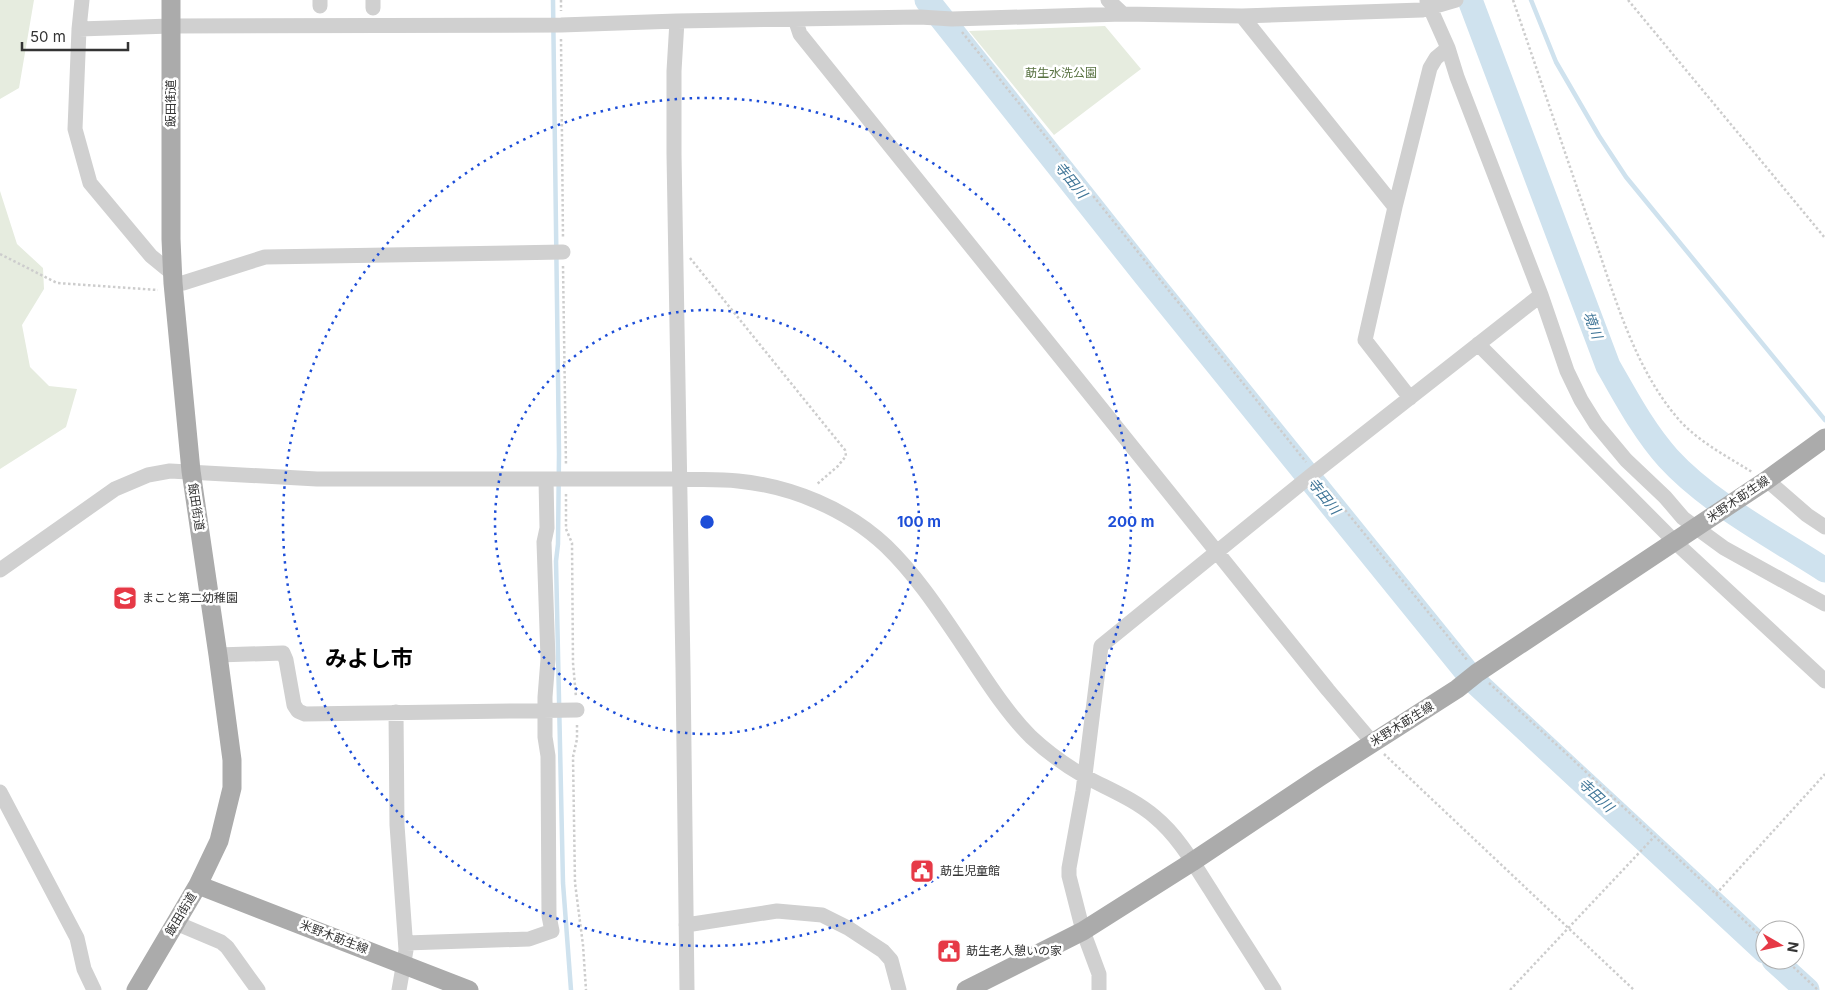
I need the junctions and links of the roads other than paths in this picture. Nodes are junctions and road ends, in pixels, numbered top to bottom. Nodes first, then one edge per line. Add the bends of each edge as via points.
1 (82, 0) edge
2 (171, 0) edge
3 (1108, 0) edge
4 (1456, 0) edge
5 (1431, 5) edge
6 (1122, 14) junction
7 (1242, 16) junction
8 (795, 19) junction
9 (677, 21) junction
10 (171, 26) junction
11 (79, 29) junction
12 (1448, 48) junction
13 (1394, 207) junction
14 (563, 252) road end
15 (174, 282) junction
16 (1541, 295) junction
17 (1478, 344) junction
18 (1410, 398) junction
19 (1825, 438) edge
20 (191, 471) junction
21 (546, 479) junction
22 (680, 479) junction
23 (1766, 480) junction
24 (1696, 527) junction
25 (1825, 527) edge
26 (1675, 542) junction
27 (1218, 552) junction
28 (0, 570) edge
29 (1825, 604) edge
30 (218, 654) junction
31 (1825, 681) edge
32 (575, 710) road end
33 (547, 711) junction
34 (396, 712) junction
35 (1372, 742) junction
36 (1085, 776) junction
37 (0, 792) edge
38 (1192, 862) junction
39 (198, 885) junction
40 (176, 922) junction
41 (686, 925) junction
42 (1083, 931) junction
43 (406, 943) junction
44 (404, 964) junction
45 (94, 990) edge
46 (136, 990) edge
47 (258, 990) edge
48 (399, 990) edge
49 (469, 990) edge
50 (687, 990) edge
51 (899, 990) edge
52 (966, 990) edge
53 (1099, 990) edge
54 (1274, 990) edge

1 - 11 street
2 - 10 main road, 飯田街道
3 - 6 street
4 - 5 street
5 - 7 street via 1422,10
5 - 12 street
6 - 7 street
6 - 8 street
7 - 13 street
8 - 9 street
8 - 27 street via 800,34
9 - 10 street via 561,25
9 - 22 street via 674,71
10 - 11 street
10 - 15 main road, 飯田街道
11 - 15 street via 75,129 90,182
12 - 13 street via 1430,68
12 - 16 street
13 - 18 street via 1365,340
14 - 15 street via 265,257 183,283
15 - 20 main road, 飯田街道
16 - 17 street
16 - 24 street via 1567,371 1596,424 1682,518
17 - 18 street
17 - 26 street
18 - 27 street
19 - 23 main road, 米野木莇生線
20 - 21 street via 317,479
20 - 28 street via 148,475 115,489
20 - 30 main road, 飯田街道
21 - 22 street
21 - 33 street
22 - 36 street via 739,481 774,488 825,505 851,519 886,546 914,578 1019,724 1047,751
22 - 41 street
23 - 24 main road, 米野木莇生線
23 - 25 street
24 - 26 main road, 米野木莇生線
24 - 29 street via 1724,548
26 - 31 street
26 - 35 main road, 米野木莇生線
27 - 35 street
27 - 36 street via 1101,646
30 - 34 street via 283,653 294,705 301,713
30 - 39 main road, 飯田街道 via 232,760 232,788 218,840
32 - 33 street
33 - 34 street
33 - 43 street via 545,737 552,931 529,939
34 - 43 street via 397,825
35 - 38 main road, 米野木莇生線
36 - 38 street via 1148,810 1170,832
36 - 42 street via 1069,868
37 - 45 street via 77,938 84,969
38 - 42 main road, 米野木莇生線
38 - 54 street
39 - 40 main road, 飯田街道
39 - 44 main road, 米野木莇生線
40 - 46 main road, 飯田街道
40 - 47 street via 221,942
41 - 50 street
41 - 51 street via 777,911 822,915 883,951 892,960
42 - 52 main road, 米野木莇生線
42 - 53 street via 1099,974
43 - 44 street
44 - 48 street
44 - 49 main road, 米野木莇生線

